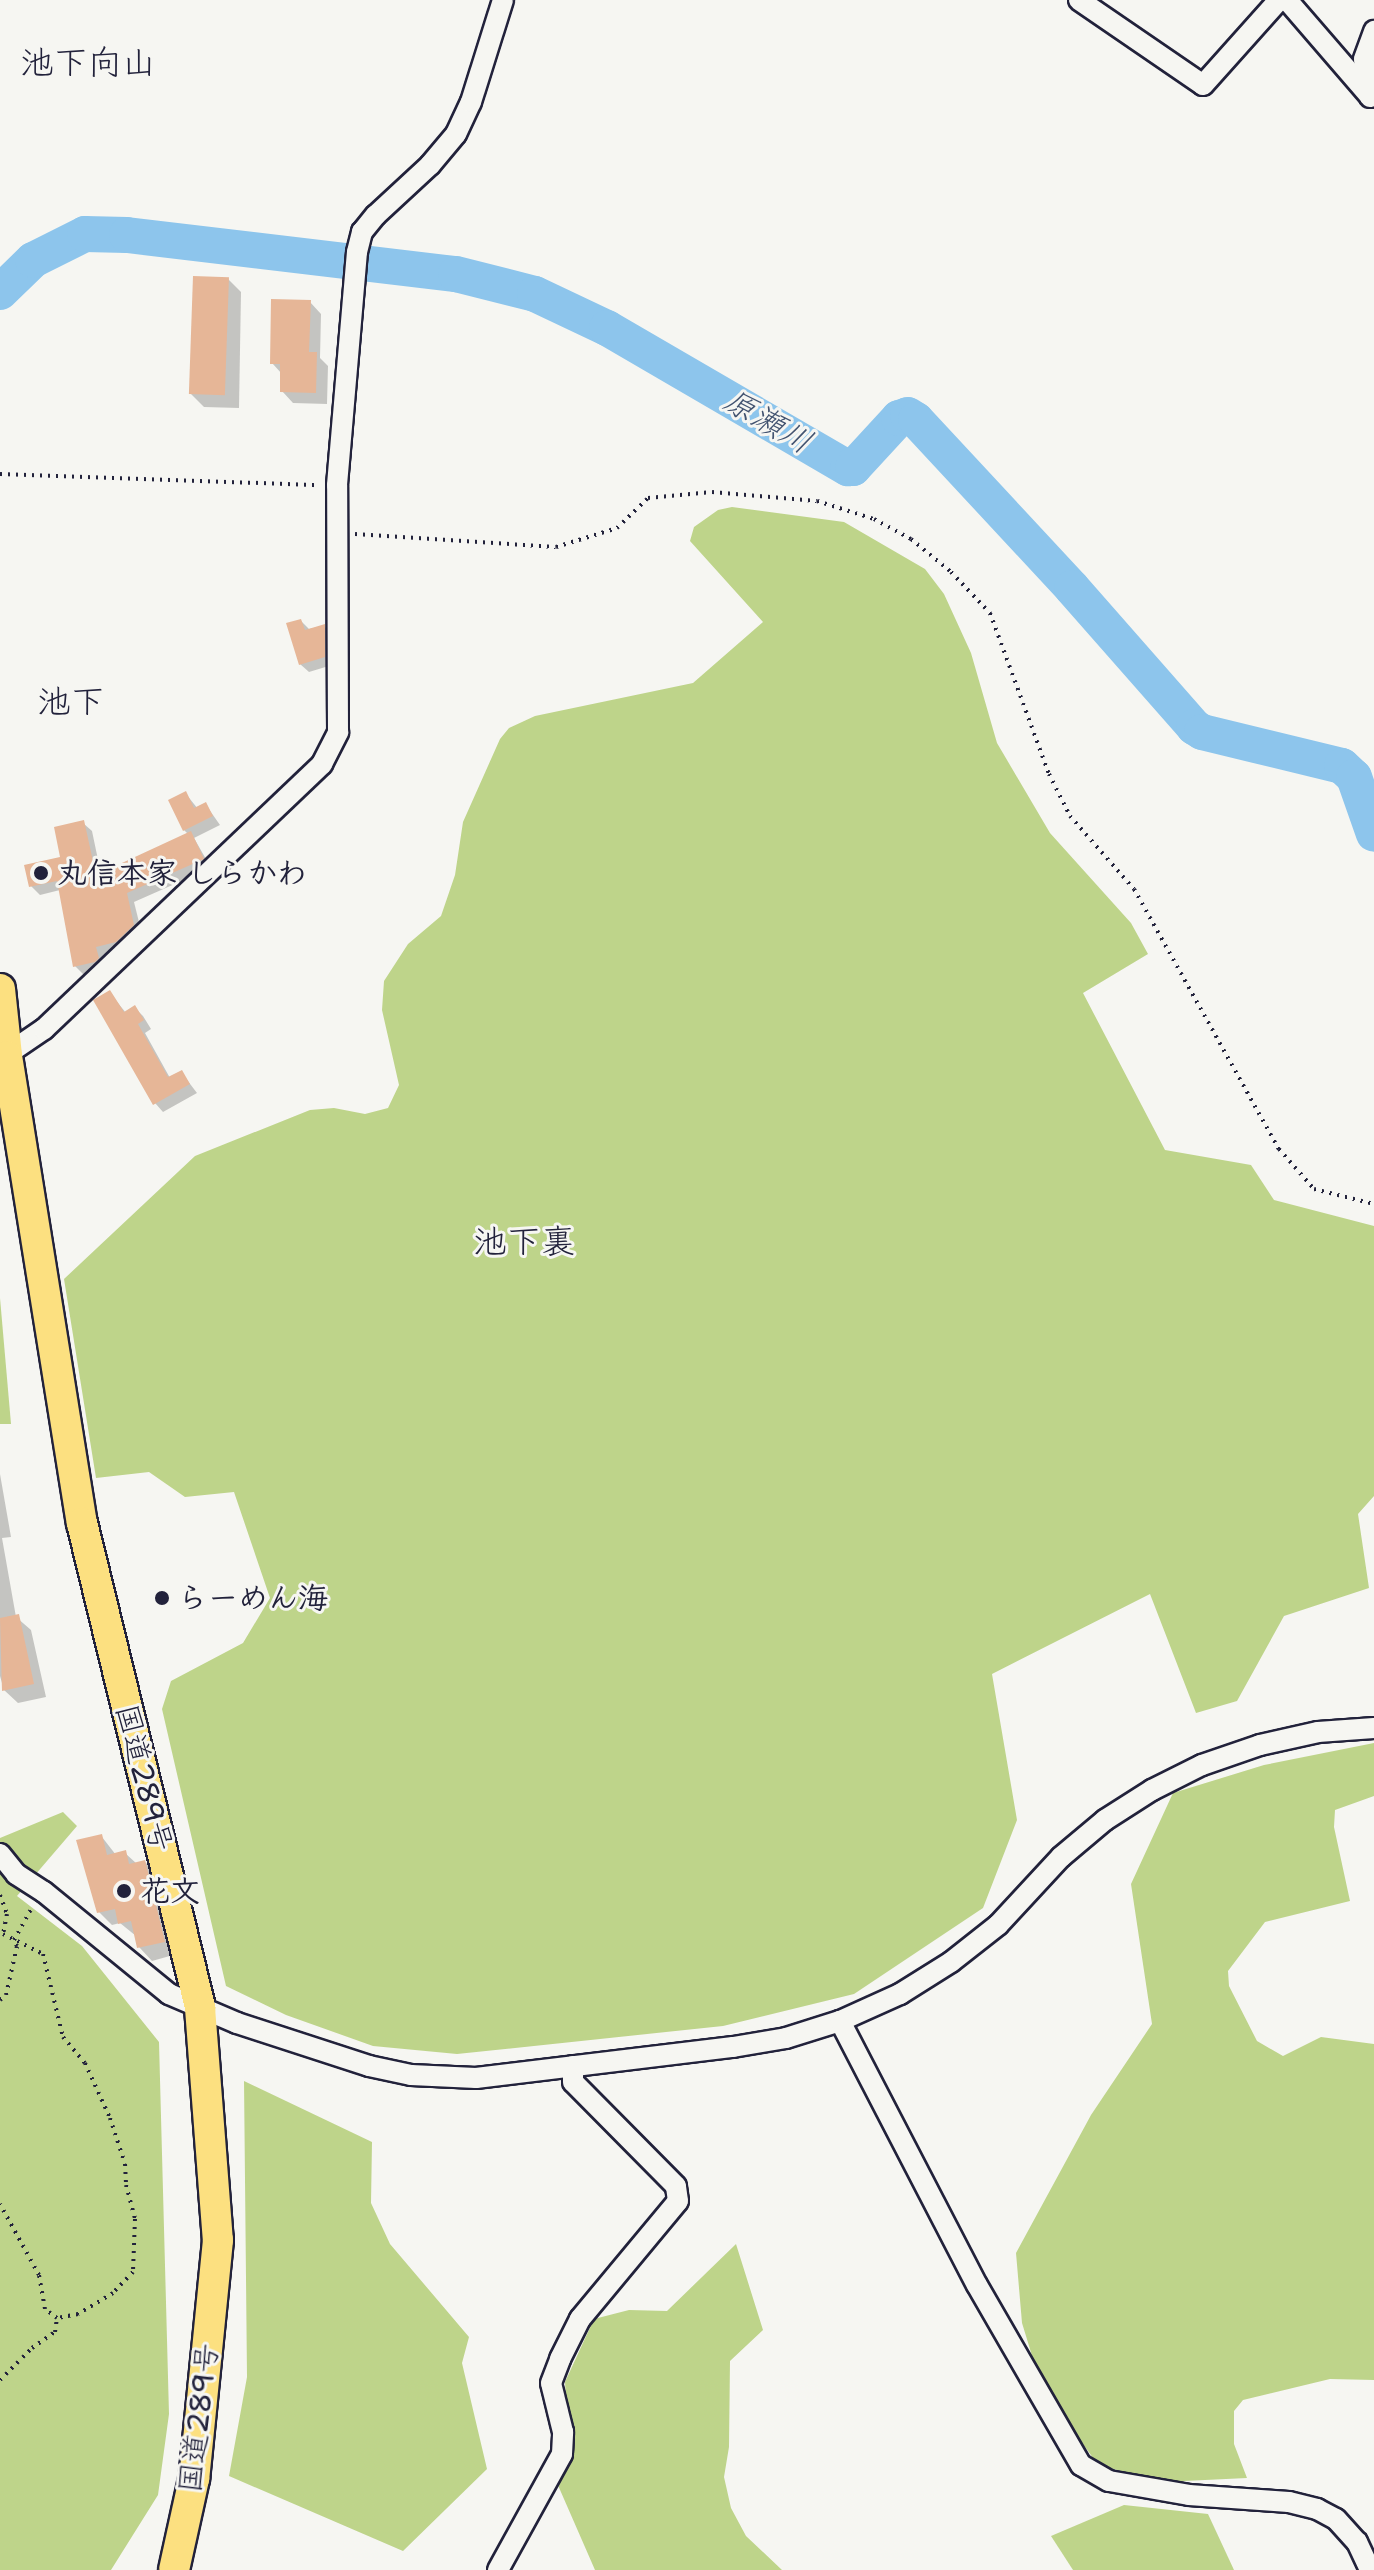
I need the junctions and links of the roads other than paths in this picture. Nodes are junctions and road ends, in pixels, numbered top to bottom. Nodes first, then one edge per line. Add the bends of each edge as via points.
1 (503, 0) edge
2 (1079, 0) edge
3 (1279, 0) edge
4 (1287, 0) edge
5 (1374, 31) edge
6 (1372, 103) edge
7 (0, 989) edge
8 (4, 1057) edge
9 (1374, 1728) edge
10 (0, 1854) edge
11 (8, 1879) edge
12 (200, 2008) junction
13 (840, 2021) junction
14 (573, 2066) junction
15 (174, 2570) edge
16 (498, 2570) edge
17 (1370, 2570) edge

1 - 8 street via 456,134 362,232 337,485 338,732 322,764 44,1029
2 - 3 street via 1203,85
4 - 6 street
5 - 6 street via 1364,59
7 - 8 highway, 国道289号
8 - 12 highway, 国道289号 via 82,1523
9 - 13 street via 1318,1732 1260,1745 1152,1790 1061,1857 998,1925 951,1962 900,1994
10 - 11 street
11 - 12 street via 44,1892 169,1994
12 - 14 street via 411,2075 476,2078
12 - 15 highway, 国道289号 via 218,2240 194,2479
13 - 14 street via 746,2045
13 - 17 street via 977,2285 1081,2465 1109,2481 1317,2509 1336,2519 1357,2542
14 - 16 street via 573,2082 676,2186 678,2201 580,2319 560,2359 551,2383 563,2432 562,2454

